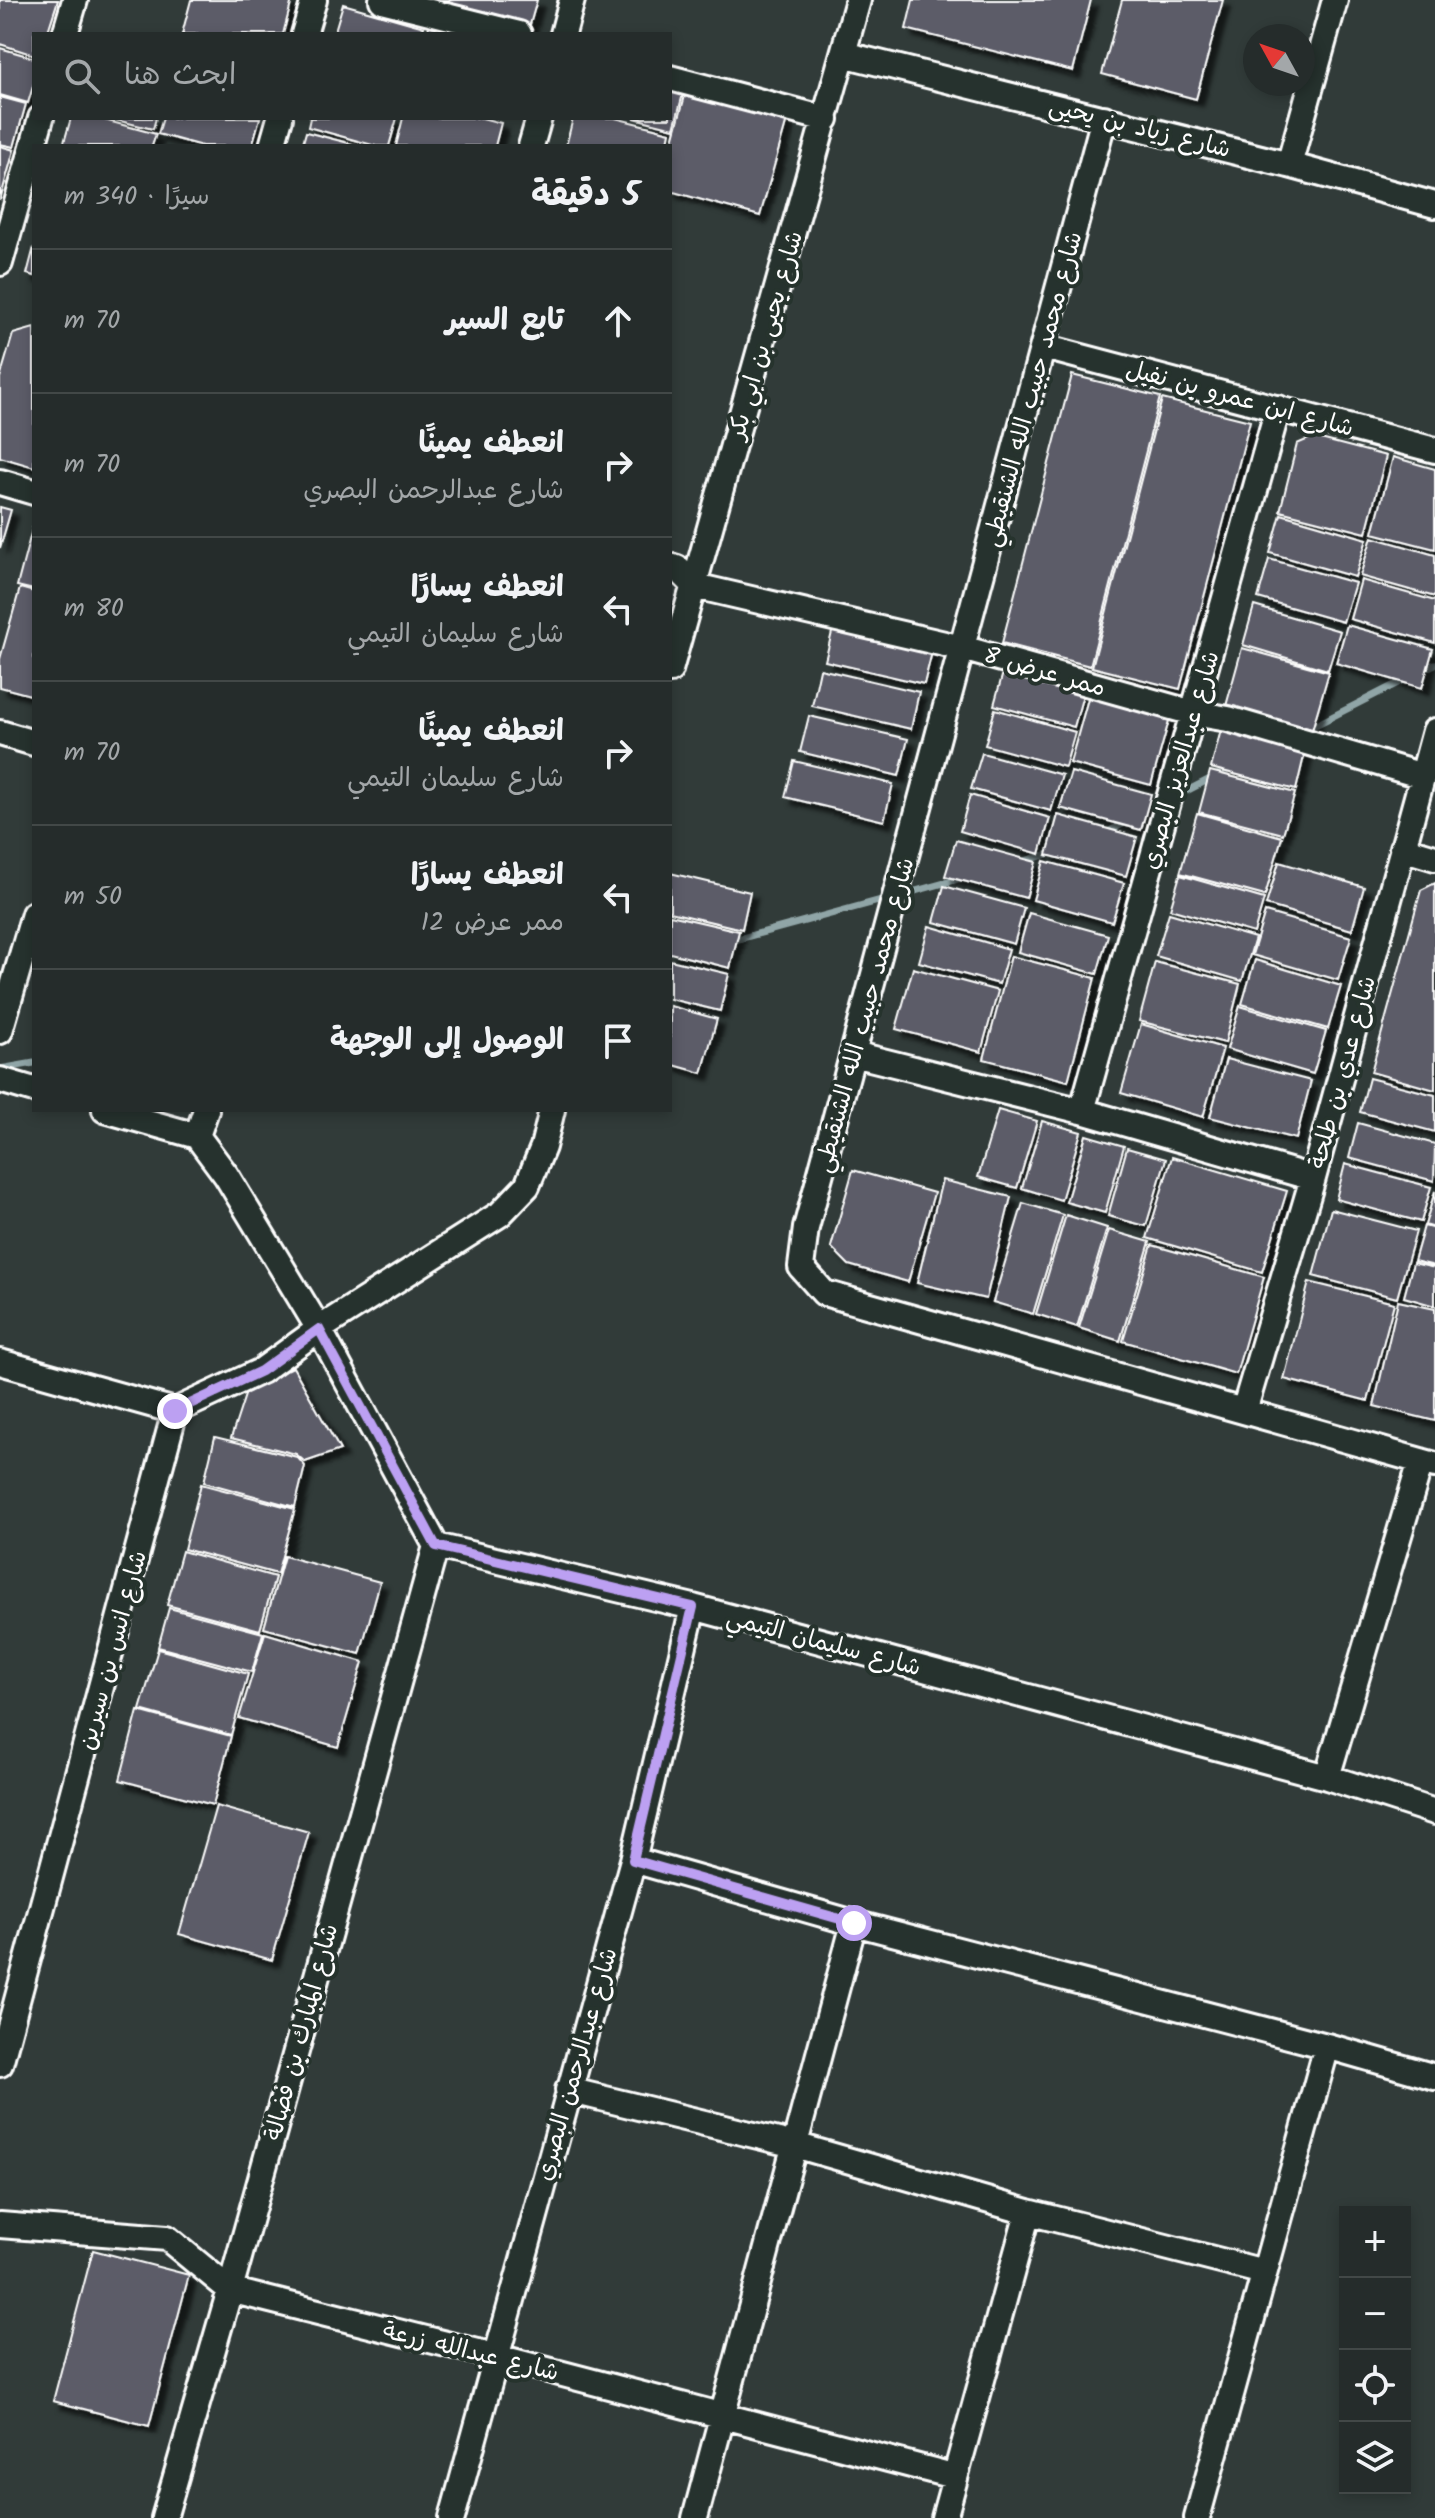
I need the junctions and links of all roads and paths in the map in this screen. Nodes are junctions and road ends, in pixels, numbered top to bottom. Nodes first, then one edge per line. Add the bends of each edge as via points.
1 (75, 0) edge
2 (314, 0) edge
3 (382, 0) edge
4 (572, 0) edge
5 (858, 0) edge
6 (1335, 0) edge
7 (66, 32) edge
8 (305, 32) edge
9 (511, 32) edge
10 (564, 32) edge
11 (843, 54) junction
12 (672, 79) edge
13 (1104, 118) junction
14 (826, 119) junction
15 (40, 120) edge
16 (279, 120) edge
17 (538, 120) edge
18 (34, 144) edge
19 (273, 144) edge
20 (532, 144) edge
21 (32, 150) edge
22 (1289, 165) junction
23 (1435, 205) edge
24 (0, 263) edge
25 (1044, 347) junction
26 (1278, 408) junction
27 (1435, 450) edge
28 (0, 482) edge
29 (32, 491) edge
30 (672, 567) edge
31 (695, 586) junction
32 (962, 648) junction
33 (672, 663) edge
34 (1193, 713) junction
35 (1435, 731) edge
36 (0, 733) edge
37 (32, 742) edge
38 (1423, 776) junction
39 (1402, 848) junction
40 (1435, 858) edge
41 (32, 921) edge
42 (0, 1031) edge
43 (854, 1054) junction
44 (0, 1080) edge
45 (32, 1089) edge
46 (1082, 1111) junction
47 (112, 1112) edge
48 (205, 1112) edge
49 (552, 1112) edge
50 (197, 1136) junction
51 (1313, 1178) junction
52 (319, 1329) junction
53 (0, 1362) edge
54 (175, 1411) junction
55 (1244, 1411) junction
56 (1428, 1463) edge
57 (436, 1546) junction
58 (693, 1607) junction
59 (1327, 1777) junction
60 (1435, 1812) edge
61 (633, 1860) junction
62 (854, 1923) junction
63 (8, 2005) edge
64 (1327, 2046) junction
65 (0, 2064) edge
66 (1435, 2077) edge
67 (568, 2090) junction
68 (795, 2145) junction
69 (1028, 2212) junction
70 (0, 2225) edge
71 (1264, 2272) junction
72 (230, 2290) junction
73 (494, 2356) junction
74 (724, 2417) junction
75 (953, 2476) junction
76 (164, 2518) edge
77 (452, 2518) edge
78 (695, 2518) edge
79 (944, 2518) edge
80 (1197, 2518) edge

1 - 7 street
2 - 8 street
3 - 9 street
4 - 10 street
5 - 11 street, شارع يحيى بن ابي بكر
6 - 22 street
11 - 13 street, شارع زياد بن يحيى
11 - 14 street, شارع يحيى بن ابي بكر
12 - 14 street
13 - 22 street, شارع زياد بن يحيى
13 - 25 street, شارع محمد حبيب الله الشنقيطي
14 - 31 street, شارع يحيى بن ابي بكر
15 - 18 street
16 - 19 street
17 - 20 street
21 - 24 street
22 - 23 street, شارع زياد بن يحيى
25 - 26 street, شارع ابن عمرو بن نفيل
25 - 32 street, شارع محمد حبيب الله الشنقيطي
26 - 27 street, شارع ابن عمرو بن نفيل
26 - 34 street, شارع عبدالعزيز البصري
28 - 29 street
30 - 31 street, ممر عرض 8
31 - 32 street, ممر عرض 8
31 - 33 street, شارع يحيى بن ابي بكر
32 - 34 street, ممر عرض 8
32 - 43 street, شارع محمد حبيب الله الشنقيطي
34 - 38 street, ممر عرض 8
34 - 46 street, شارع عبدالعزيز البصري
35 - 38 street, شارع عدي بن طلحة
36 - 37 street
38 - 39 street, شارع عدي بن طلحة
39 - 40 street
39 - 51 street, شارع عدي بن طلحة
41 - 42 street
43 - 46 street
43 - 55 street, شارع محمد حبيب الله الشنقيطي via 806,1228 801,1267 824,1293
44 - 45 street
46 - 51 street
47 - 50 street
48 - 50 street
49 - 52 street via 527,1186 500,1214
50 - 52 street
51 - 55 street, شارع عدي بن طلحة
52 - 54 street via 261,1371
52 - 57 street
53 - 54 street
54 - 63 street, شارع انس بن سيرين
55 - 56 street, شارع محمد حبيب الله الشنقيطي
56 - 59 street
57 - 58 street, شارع سليمان التيمي
57 - 72 street, شارع المبارك بن فضالة
58 - 59 street, شارع سليمان التيمي
58 - 61 street, شارع عبدالرحمن البصري
59 - 60 street, شارع سليمان التيمي
61 - 62 street
61 - 67 street, شارع عبدالرحمن البصري
62 - 64 street
62 - 68 street
63 - 65 street, شارع انس بن سيرين
64 - 66 street
64 - 71 street
67 - 68 street
67 - 73 street, شارع عبدالرحمن البصري
68 - 69 street
68 - 74 street
69 - 71 street
69 - 75 street
70 - 72 street, شارع عبدالله زرعة via 167,2238
71 - 80 street
72 - 73 street, شارع عبدالله زرعة
72 - 76 street, شارع المبارك بن فضالة
73 - 74 street, شارع عبدالله زرعة
73 - 77 street, شارع عبدالرحمن البصري
74 - 75 street, شارع عبدالله زرعة
74 - 78 street
75 - 79 street

